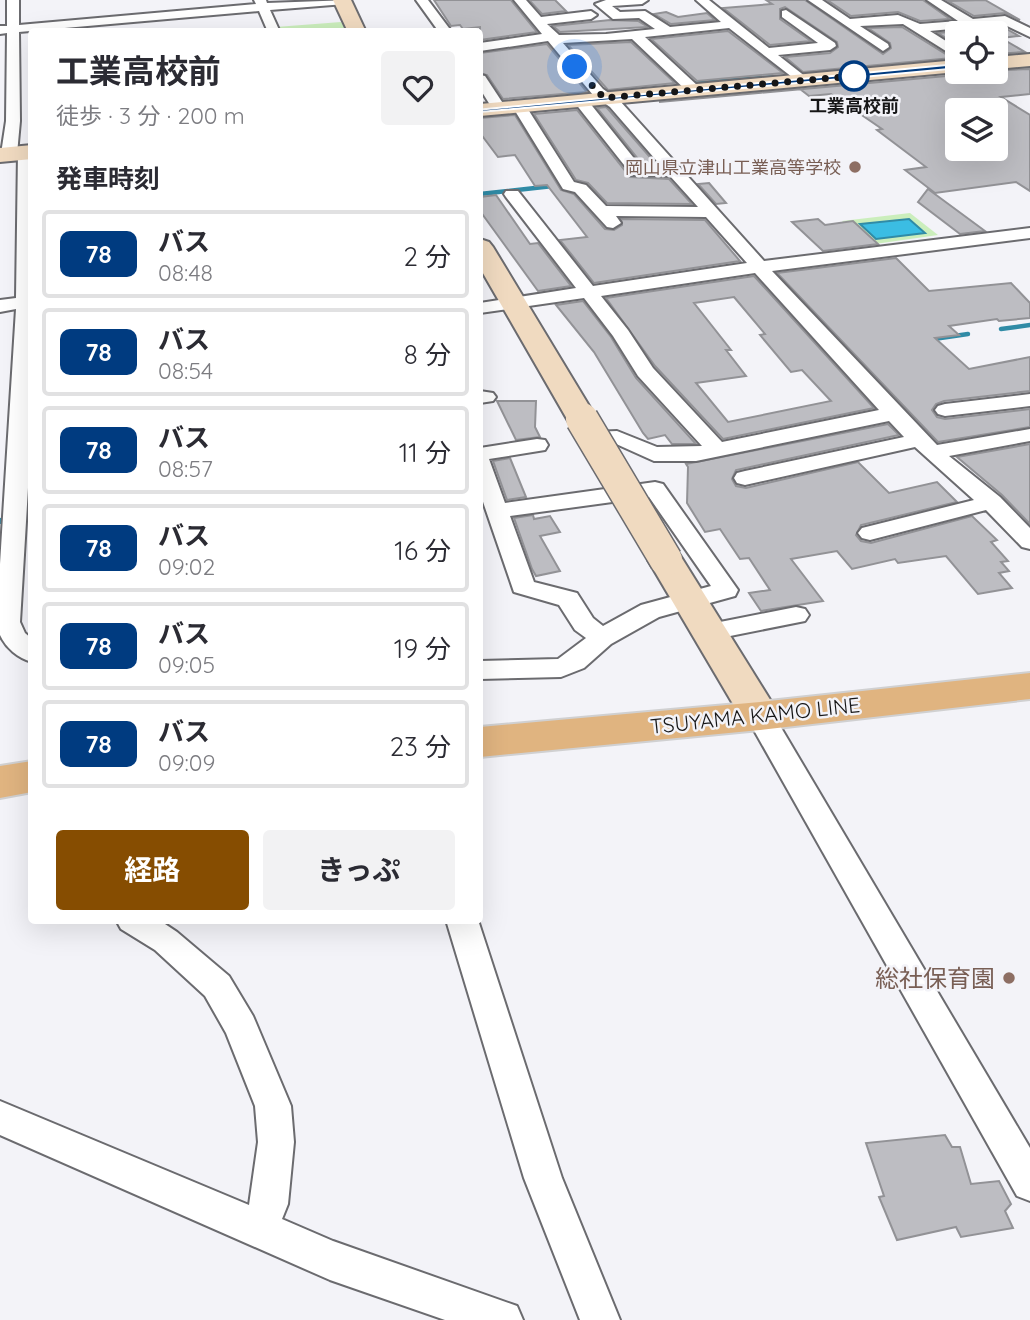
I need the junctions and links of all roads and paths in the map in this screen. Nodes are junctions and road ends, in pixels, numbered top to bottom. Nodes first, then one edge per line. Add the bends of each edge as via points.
1 (13, 0) edge
2 (343, 0) edge
3 (422, 0) edge
4 (520, 0) edge
5 (642, 0) edge
6 (702, 0) edge
7 (814, 0) edge
8 (261, 3) edge
9 (181, 6) edge
10 (931, 6) edge
11 (786, 14) dead end
12 (591, 15) dead end
13 (539, 20) junction
14 (102, 21) edge
15 (966, 21) edge
16 (1008, 22) edge
17 (848, 23) junction
18 (945, 23) edge
19 (732, 24) junction
20 (945, 25) edge
21 (917, 27) junction
22 (185, 28) edge
23 (272, 28) edge
24 (355, 28) edge
25 (443, 28) edge
26 (7, 29) edge
27 (667, 31) junction
28 (1030, 33) edge
29 (635, 35) junction
30 (554, 37) junction
31 (945, 46) edge
32 (483, 47) edge
33 (883, 47) dead end
34 (766, 52) junction
35 (1030, 60) edge
36 (1008, 62) edge
37 (945, 67) edge
38 (802, 80) junction
39 (483, 84) edge
40 (28, 88) edge
41 (694, 90) junction
42 (7, 91) edge
43 (604, 98) junction
44 (580, 100) junction
45 (499, 108) edge
46 (28, 119) edge
47 (7, 122) edge
48 (17, 153) edge
49 (673, 171) junction
50 (512, 194) dead end
51 (714, 218) junction
52 (684, 224) dead end
53 (1030, 233) edge
54 (483, 252) edge
55 (759, 267) junction
56 (589, 293) junction
57 (27, 303) junction
58 (512, 304) junction
59 (0, 306) edge
60 (483, 307) edge
61 (1030, 400) edge
62 (946, 410) dead end
63 (895, 413) junction
64 (591, 428) junction
65 (10, 431) edge
66 (1030, 435) edge
67 (537, 445) dead end
68 (926, 446) junction
69 (717, 450) junction
70 (483, 454) edge
71 (483, 471) edge
72 (745, 478) dead end
73 (992, 502) junction
74 (497, 511) junction
75 (1025, 529) edge
76 (870, 533) dead end
77 (796, 615) dead end
78 (700, 617) junction
79 (602, 638) junction
80 (28, 650) edge
81 (483, 670) edge
82 (1030, 686) edge
83 (1030, 713) edge
84 (767, 728) junction
85 (483, 742) edge
86 (483, 764) edge
87 (28, 777) edge
88 (0, 782) edge
89 (0, 788) edge
90 (28, 788) edge
91 (138, 924) edge
92 (463, 924) edge
93 (0, 1118) edge
94 (1030, 1183) edge
95 (258, 1229) junction
96 (503, 1320) edge
97 (600, 1320) edge

1 - 26 street
2 - 8 street
2 - 24 street
3 - 25 street
4 - 13 street
5 - 27 street via 601,4 617,16 641,14
6 - 19 street
7 - 17 street
8 - 9 street
8 - 23 street
9 - 14 street
9 - 22 street
10 - 15 street
10 - 18 street
11 - 34 street via 830,46
12 - 13 street
13 - 30 street
14 - 26 street
16 - 28 street
17 - 21 street via 898,19
17 - 33 street
19 - 27 street
19 - 34 street
20 - 21 street
21 - 31 street
26 - 42 street
27 - 29 street
29 - 30 street
29 - 41 street
30 - 32 street
30 - 43 street
34 - 38 street
35 - 36 street
37 - 38 street
38 - 41 street
39 - 45 street
40 - 42 street
41 - 43 street
42 - 47 street
43 - 44 street
43 - 49 street via 615,104
44 - 45 street
44 - 49 street via 636,172
45 - 51 street via 569,186 580,188 608,217
46 - 47 street
47 - 48 street
48 - 57 street
49 - 51 street
50 - 56 street
51 - 52 street
51 - 55 street
53 - 55 street
54 - 58 street
55 - 56 street
55 - 63 street
56 - 58 street
56 - 69 street via 645,372
57 - 59 street
57 - 65 street
58 - 60 street
58 - 64 street
61 - 62 street
63 - 68 street
63 - 69 street
64 - 69 street via 666,455
64 - 78 street, bridge
65 - 80 street via 18,506 7,622 14,638
66 - 68 street
67 - 70 street
68 - 72 street
68 - 73 street
71 - 74 street
73 - 75 street
73 - 76 street
74 - 78 street via 655,489 726,590
74 - 79 street via 523,587 568,599 584,624
77 - 78 street
78 - 79 street via 650,611
78 - 84 street
79 - 81 street via 561,668
82 - 84 main road, TSUYAMA KAMO LINE
83 - 84 main road, TSUYAMA KAMO LINE
84 - 85 main road, TSUYAMA KAMO LINE
84 - 86 main road, TSUYAMA KAMO LINE
84 - 94 street
87 - 88 main road
89 - 90 main road
91 - 95 street via 166,941 217,986 241,1027 273,1107 276,1142 269,1204
92 - 97 street via 543,1178
93 - 95 street
95 - 96 street via 330,1260

